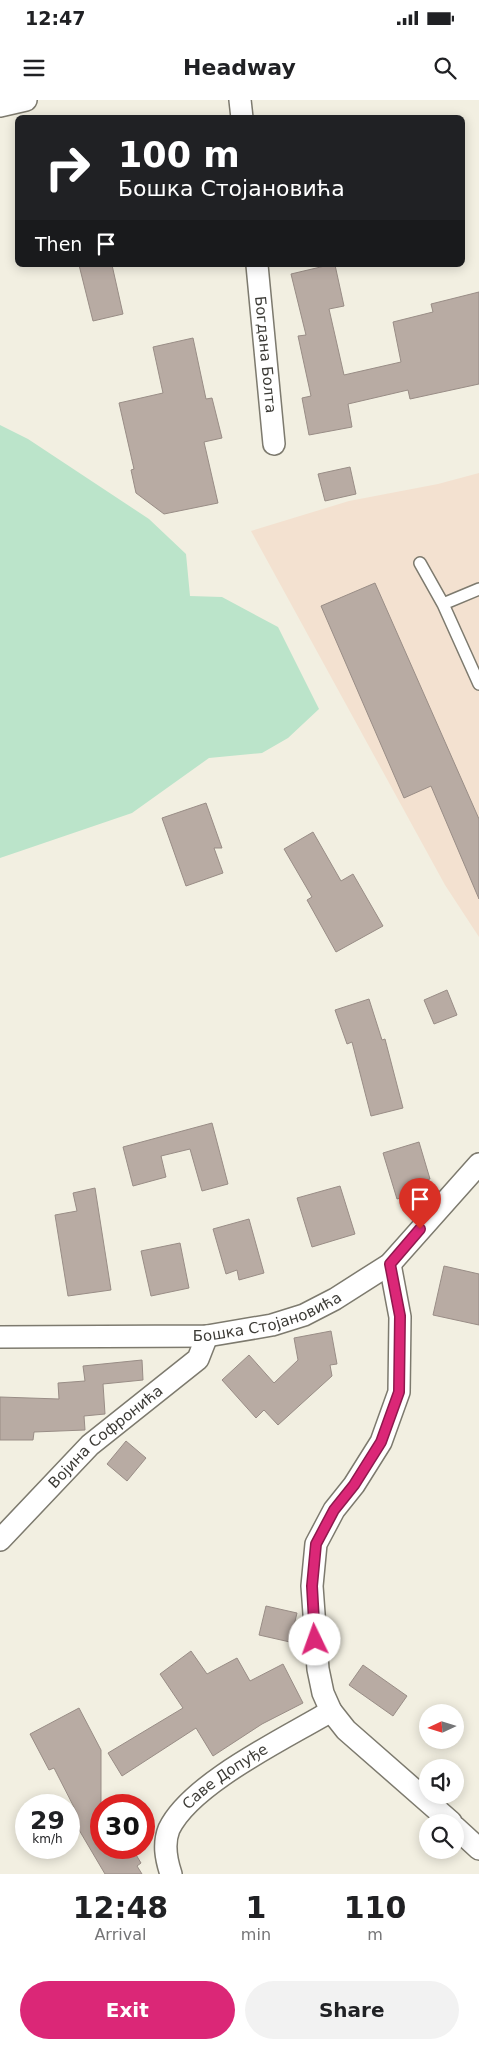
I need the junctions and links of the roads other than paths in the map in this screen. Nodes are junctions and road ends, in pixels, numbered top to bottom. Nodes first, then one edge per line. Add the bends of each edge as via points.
1 (26, 100) edge
2 (240, 100) edge
3 (0, 106) edge
4 (242, 115) edge
5 (256, 267) edge
6 (274, 444) dead end
7 (420, 562) dead end
8 (479, 589) edge
9 (443, 604) junction
10 (479, 684) edge
11 (479, 1164) edge
12 (390, 1264) junction
13 (207, 1336) junction
14 (0, 1337) edge
15 (0, 1540) edge
16 (330, 1711) junction
17 (442, 1814) edge
18 (464, 1835) edge
19 (479, 1849) edge
20 (171, 1874) edge

1 - 3 street
2 - 4 street
5 - 6 street, Богдана Болта
7 - 9 lane
8 - 9 lane
9 - 10 lane
11 - 12 street, Бошка Стојановића
12 - 13 street, Бошка Стојановића via 304,1316
12 - 16 street via 400,1316 399,1392 381,1442 334,1510 316,1544 312,1586 318,1669
13 - 14 street, Бошка Стојановића
13 - 15 street, Војина Софронића via 193,1364 90,1445
16 - 17 street via 346,1730
16 - 20 street, Саве Допуђе via 225,1774 184,1808 168,1831 165,1853
18 - 19 street

